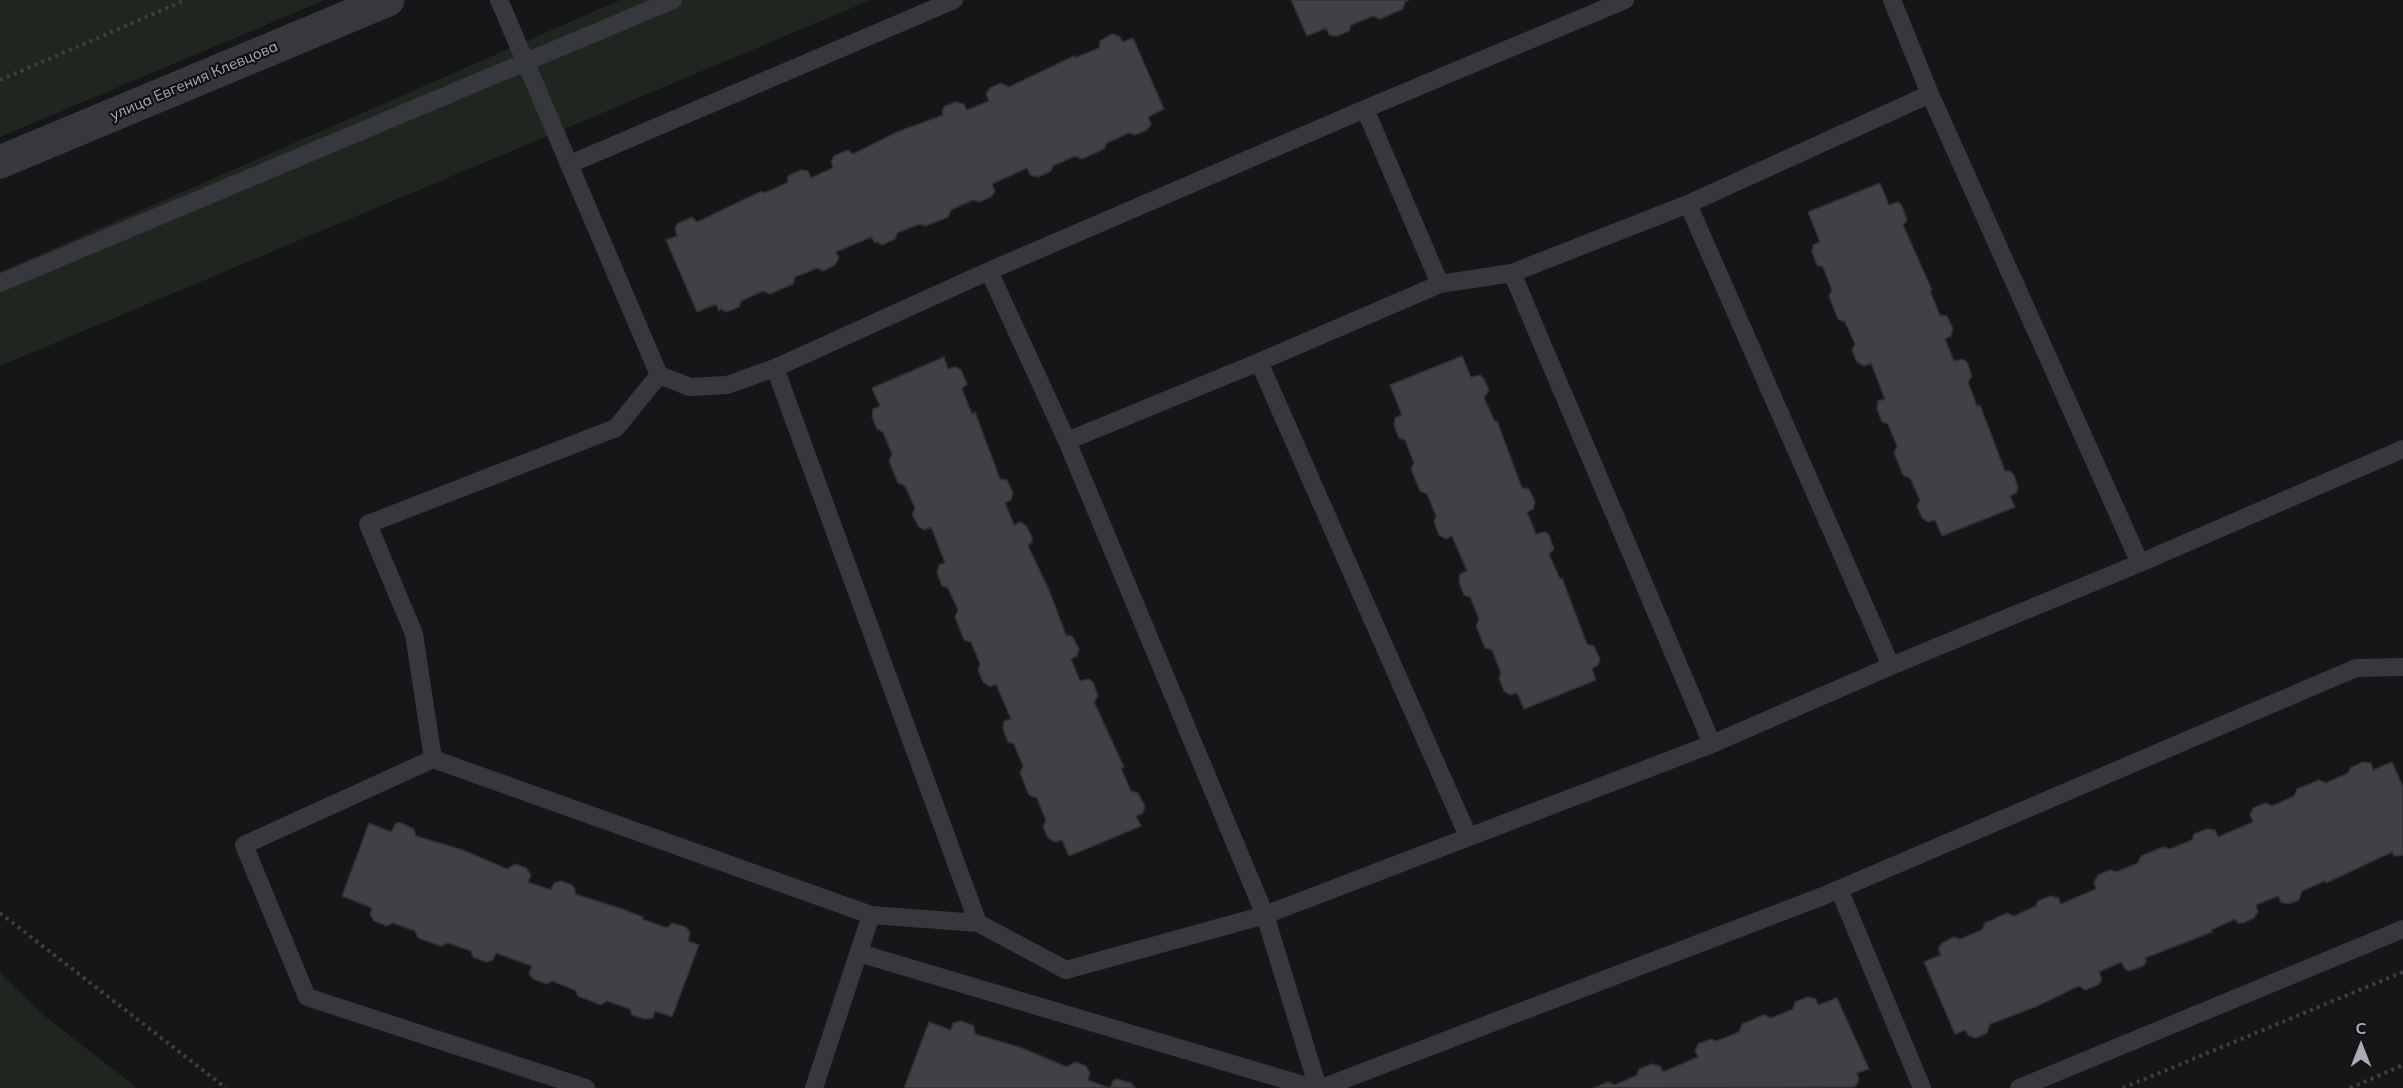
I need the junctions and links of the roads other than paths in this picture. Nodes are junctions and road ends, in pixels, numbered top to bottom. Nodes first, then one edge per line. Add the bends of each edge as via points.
1 (388, 0) edge
2 (499, 0) edge
3 (673, 0) edge
4 (954, 0) edge
5 (1625, 0) edge
6 (1892, 0) edge
7 (526, 62) junction
8 (1930, 94) junction
9 (1365, 109) junction
10 (0, 162) edge
11 (570, 164) junction
12 (1688, 204) junction
13 (989, 271) junction
14 (1512, 273) junction
15 (0, 283) edge
16 (1440, 284) junction
17 (1260, 362) junction
18 (775, 368) junction
19 (659, 375) junction
20 (1067, 441) junction
21 (2403, 449) edge
22 (2140, 563) junction
23 (1891, 666) junction
24 (2403, 667) edge
25 (1712, 744) junction
26 (433, 759) junction
27 (1468, 836) junction
28 (1839, 890) junction
29 (871, 915) junction
30 (1265, 915) junction
31 (978, 923) junction
32 (2403, 929) edge
33 (858, 953) junction
34 (586, 1088) edge
35 (814, 1088) edge
36 (1313, 1088) edge
37 (1318, 1088) edge
38 (1322, 1088) edge
39 (1922, 1088) edge
40 (2019, 1088) edge

1 - 10 street, улица Евгения Клевцова
2 - 7 lane
3 - 7 lane
4 - 11 lane
5 - 9 lane
6 - 8 lane
7 - 11 lane
7 - 15 lane
8 - 12 lane
8 - 22 lane
9 - 13 lane
9 - 16 lane
11 - 19 lane
12 - 14 lane
12 - 23 lane
13 - 18 lane
13 - 20 lane
14 - 16 lane
14 - 25 lane
16 - 17 lane
17 - 20 lane
17 - 27 lane
18 - 19 lane via 717,386 690,387
18 - 31 lane
19 - 26 lane via 616,428 368,524 414,634
20 - 30 lane
21 - 22 lane
22 - 23 lane
23 - 25 lane
24 - 28 lane via 2356,668
25 - 27 lane
26 - 29 lane
26 - 34 lane via 243,844 307,997
27 - 30 lane
28 - 38 lane
28 - 39 lane
29 - 31 lane
29 - 33 lane
30 - 31 lane via 1066,970
30 - 37 lane
32 - 40 lane
33 - 35 lane
33 - 36 lane

